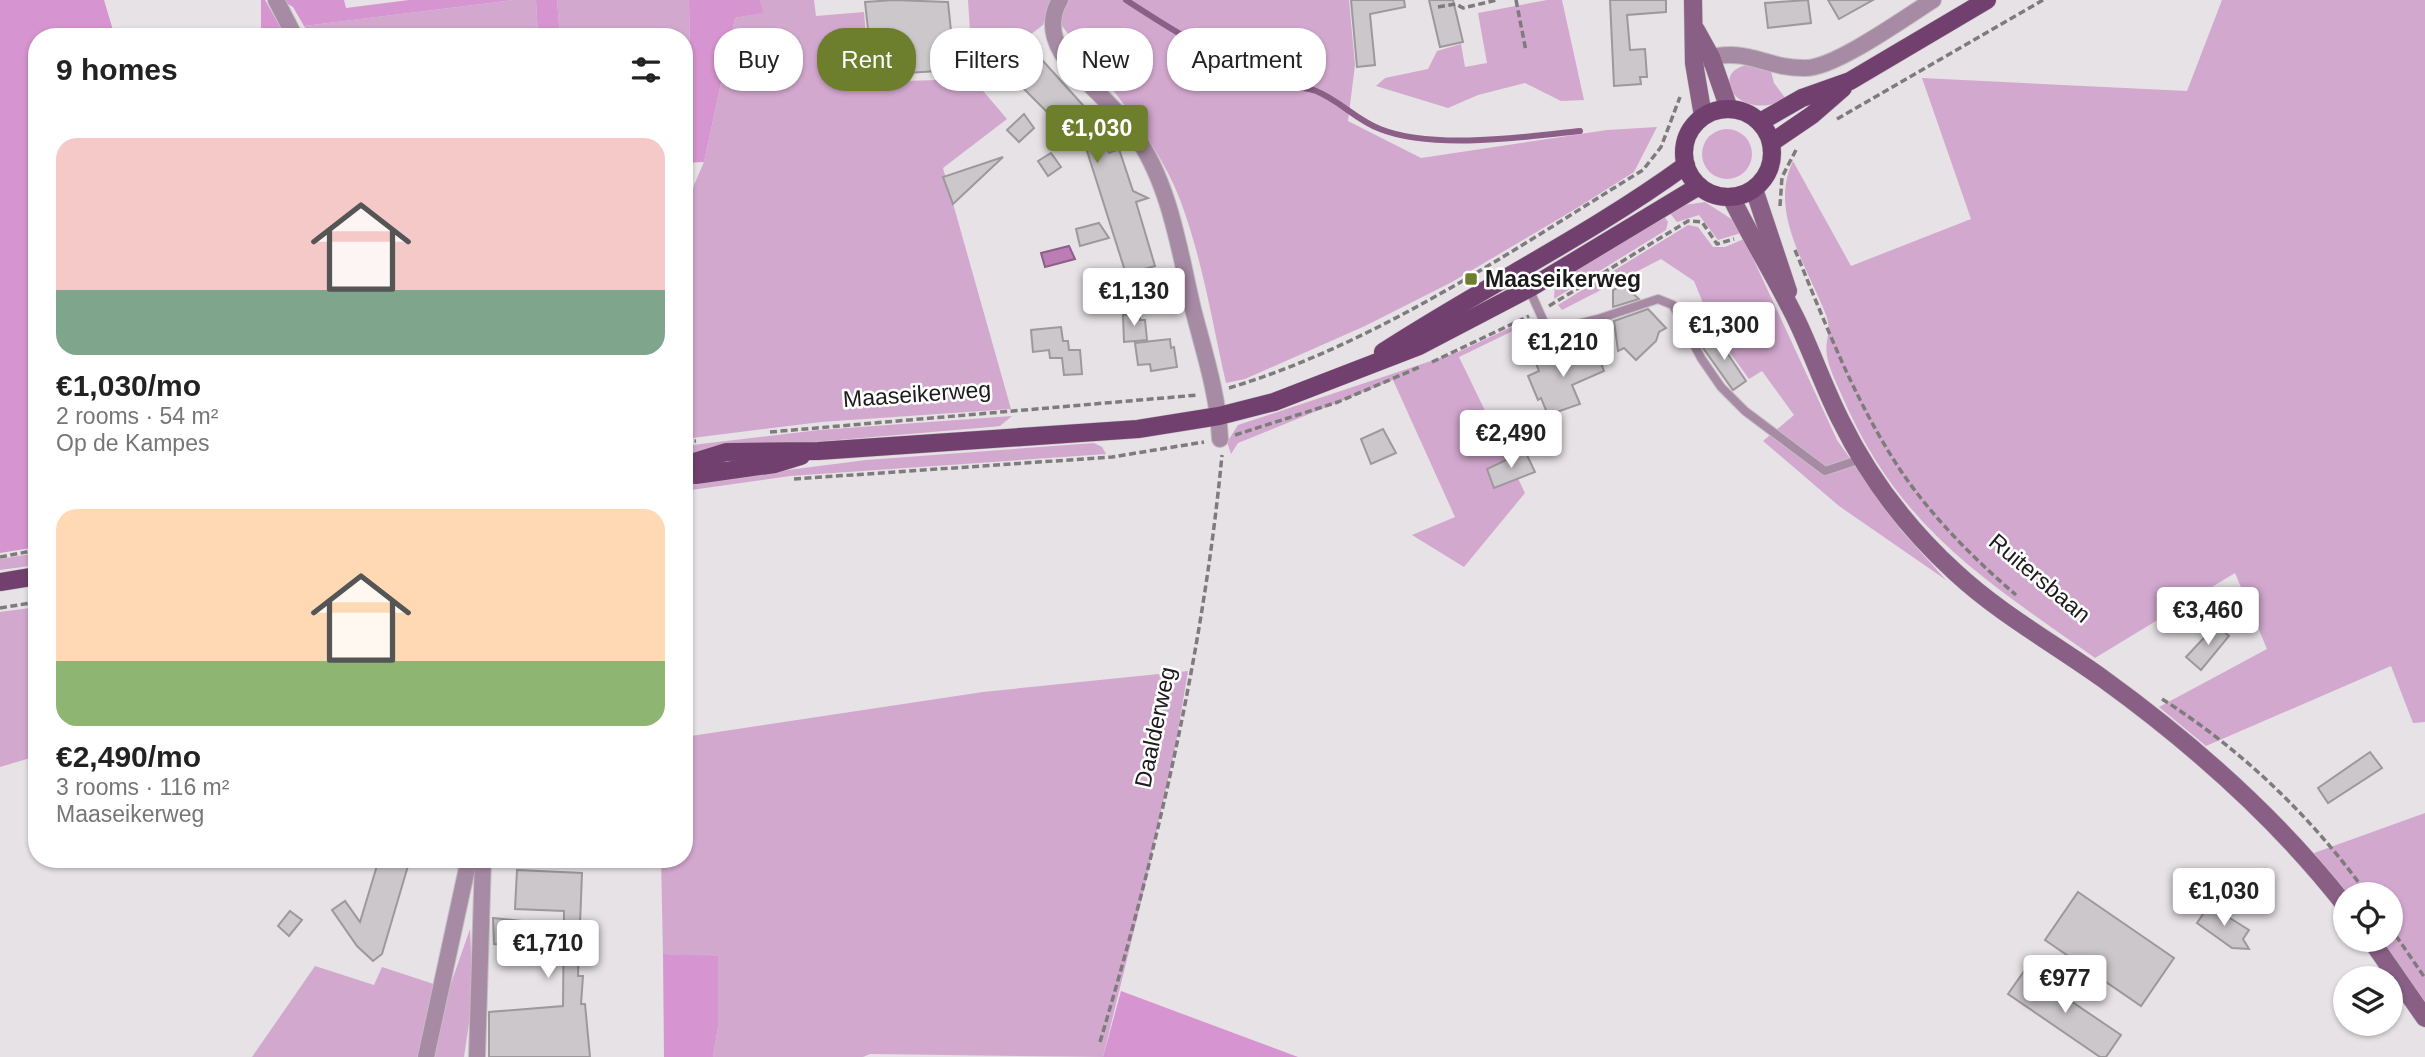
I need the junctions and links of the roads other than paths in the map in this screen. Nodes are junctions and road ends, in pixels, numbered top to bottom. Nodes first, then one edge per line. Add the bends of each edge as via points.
1 (276, 0) edge
2 (1060, 0) edge
3 (1693, 0) edge
4 (1933, 0) edge
5 (1987, 0) edge
6 (290, 28) edge
7 (1702, 60) junction
8 (1850, 81) junction
9 (1729, 109) junction
10 (1703, 116) junction
11 (1760, 122) junction
12 (1772, 143) junction
13 (1685, 164) junction
14 (1699, 186) junction
15 (1755, 189) junction
16 (1731, 197) junction
17 (1521, 271) junction
18 (1530, 288) junction
19 (1795, 318) junction
20 (1360, 367) junction
21 (1219, 416) junction
22 (1220, 439) road end
23 (818, 451) junction
24 (1861, 459) junction
25 (693, 462) edge
26 (693, 475) edge
27 (28, 577) edge
28 (0, 582) edge
29 (467, 868) edge
30 (483, 868) edge
31 (2333, 892) edge
32 (2379, 952) edge
33 (2425, 1018) edge
34 (429, 1055) edge
35 (477, 1057) edge

1 - 6 street
2 - 21 street via 1053,11 1052,33 1059,49 1135,134 1163,185
3 - 7 street
4 - 7 street via 1819,66 1797,68 1742,54
5 - 8 main road
7 - 9 street
7 - 10 street
8 - 11 main road via 1802,98
8 - 12 main road
9 - 10 main road
9 - 11 main road via 1744,111
10 - 13 main road via 1687,138
11 - 12 main road
12 - 15 main road via 1771,165
13 - 14 main road
13 - 17 main road
14 - 16 main road via 1714,195
14 - 18 main road
15 - 16 main road
15 - 19 street, Ruitersbaan
16 - 19 street, Ruitersbaan
17 - 18 lane
17 - 20 main road
18 - 20 main road via 1419,346
18 - 24 lane via 1548,331 1658,299 1673,305 1701,358 1745,411 1825,471
19 - 24 street, Ruitersbaan
20 - 21 main road via 1274,402
21 - 22 street
21 - 23 main road via 1138,429
23 - 25 main road via 726,452
23 - 26 main road via 775,464
24 - 31 street, Ruitersbaan via 1913,528 1956,573 2202,755 2250,799
27 - 28 main road
29 - 34 street via 430,1030
30 - 35 street
32 - 33 street

